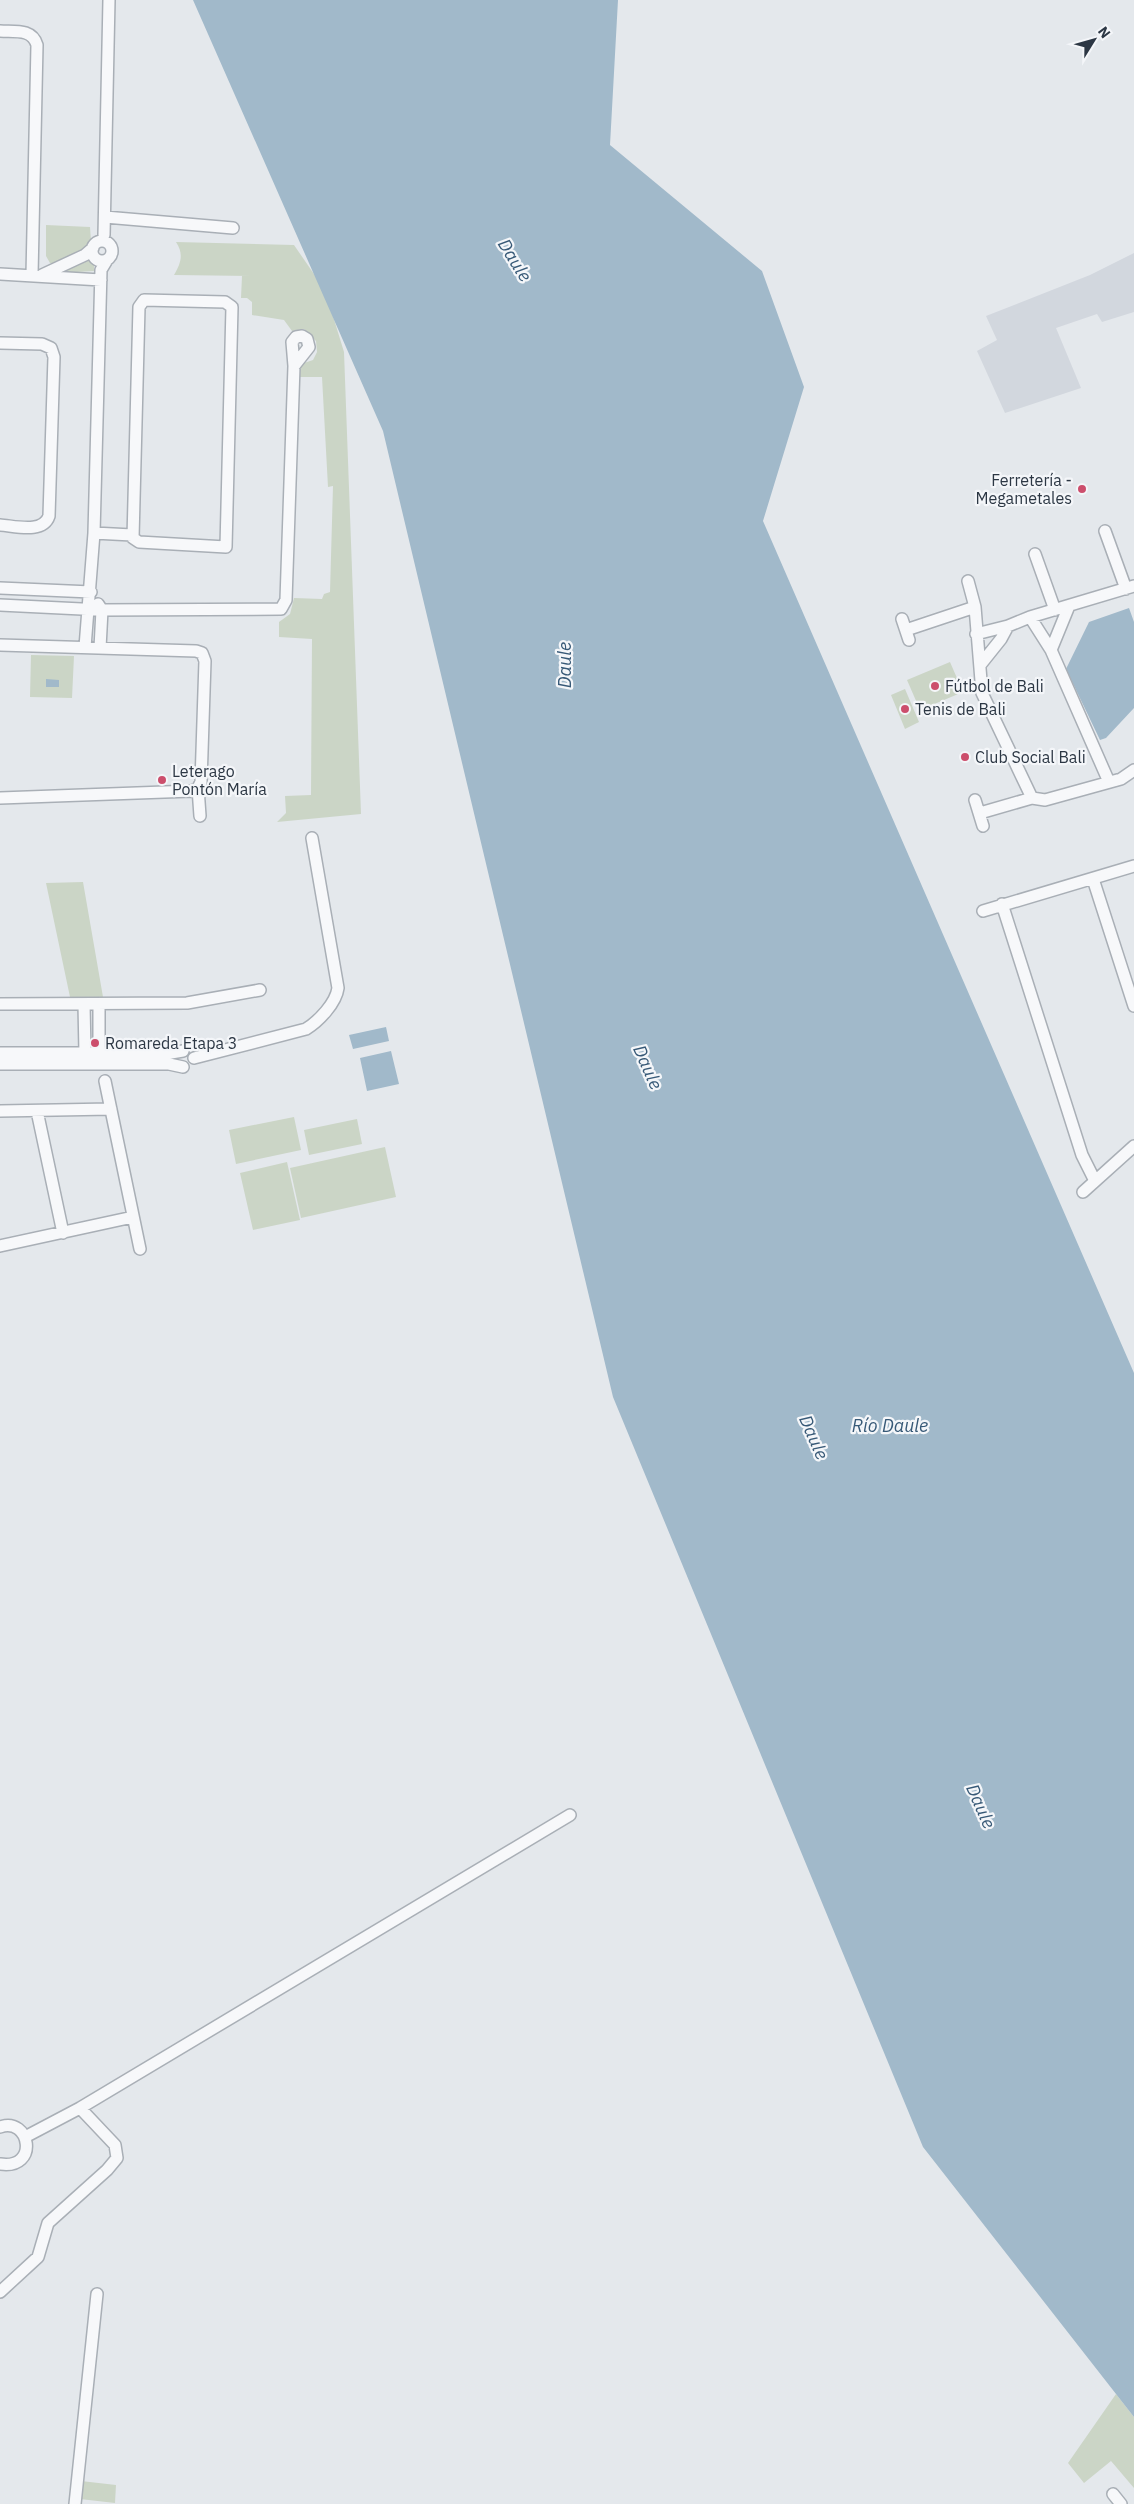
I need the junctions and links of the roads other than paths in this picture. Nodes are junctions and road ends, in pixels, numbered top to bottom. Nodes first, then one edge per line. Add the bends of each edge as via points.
1 (109, 0) edge
2 (0, 31) edge
3 (105, 217) junction
4 (233, 228) dead end
5 (101, 255) junction
6 (0, 274) edge
7 (37, 275) junction
8 (0, 342) edge
9 (294, 366) dead end
10 (0, 525) edge
11 (1105, 531) dead end
12 (94, 533) junction
13 (132, 534) junction
14 (1035, 554) dead end
15 (968, 580) dead end
16 (1130, 587) edge
17 (0, 588) edge
18 (91, 592) junction
19 (0, 605) edge
20 (1069, 606) junction
21 (975, 607) junction
22 (90, 608) junction
23 (102, 610) junction
24 (1054, 610) junction
25 (1030, 617) junction
26 (1008, 626) junction
27 (906, 630) dead end
28 (976, 634) junction
29 (0, 645) edge
30 (86, 647) junction
31 (100, 648) junction
32 (1051, 650) junction
33 (981, 664) junction
34 (1134, 770) edge
35 (1109, 782) junction
36 (198, 788) junction
37 (0, 798) edge
38 (1032, 798) junction
39 (975, 800) dead end
40 (980, 813) junction
41 (200, 816) dead end
42 (983, 826) dead end
43 (312, 838) dead end
44 (1134, 866) edge
45 (1093, 878) junction
46 (1002, 904) junction
47 (983, 911) dead end
48 (260, 990) dead end
49 (0, 1004) edge
50 (84, 1004) junction
51 (99, 1004) junction
52 (1134, 1006) edge
53 (183, 1051) junction
54 (0, 1053) edge
55 (85, 1053) junction
56 (99, 1053) junction
57 (194, 1058) junction
58 (0, 1064) edge
59 (92, 1065) junction
60 (183, 1067) junction
61 (105, 1081) dead end
62 (111, 1109) junction
63 (0, 1111) edge
64 (37, 1111) junction
65 (1134, 1146) edge
66 (1094, 1181) junction
67 (1082, 1192) dead end
68 (133, 1217) junction
69 (62, 1232) junction
70 (0, 1246) edge
71 (140, 1249) dead end
72 (570, 1815) dead end
73 (80, 2108) junction
74 (1, 2124) edge
75 (25, 2137) junction
76 (0, 2164) edge
77 (0, 2292) edge
78 (97, 2294) dead end
79 (1113, 2494) dead end
80 (75, 2504) edge
81 (1121, 2504) edge

1 - 3 street
2 - 7 street via 28,33 36,45
3 - 4 street
3 - 5 street
5 - 7 street
5 - 7 street via 85,255
5 - 12 street
6 - 7 street
8 - 10 street via 42,344 51,348 54,357 50,516 37,527
9 - 23 street via 284,607 269,611
11 - 16 street
12 - 13 street
12 - 18 street
13 - 13 street via 139,542 226,547 233,310 228,303 147,300 140,305
14 - 24 street
15 - 21 street
16 - 20 street
17 - 18 street
18 - 22 street
18 - 23 street
19 - 22 street
20 - 24 street
20 - 32 street
21 - 27 street
21 - 28 street
22 - 23 street
22 - 30 street
23 - 31 street
24 - 25 street
25 - 26 street
25 - 32 street
26 - 28 street
26 - 33 street
28 - 33 street
29 - 30 street
30 - 31 street
31 - 36 street via 202,653 205,661
32 - 35 street
33 - 38 street via 982,694
34 - 35 street
35 - 38 street via 1045,800
36 - 37 street via 192,791
36 - 41 street
38 - 40 street
39 - 40 street
40 - 42 street
43 - 57 street via 338,988 336,997 317,1021 306,1029
44 - 45 street
45 - 46 street
45 - 52 street
46 - 47 street
46 - 66 street via 1082,1155
48 - 51 street via 187,1003
49 - 50 street
50 - 51 street
50 - 55 street
51 - 56 street
53 - 56 street
53 - 57 street via 190,1052
53 - 60 street via 178,1059
54 - 55 street
55 - 56 street
55 - 59 street
56 - 59 street
57 - 60 street via 191,1066
58 - 59 street
59 - 60 street via 169,1064
61 - 62 street
62 - 64 street
62 - 68 street
63 - 64 street
64 - 69 street
65 - 66 street
66 - 67 street
68 - 69 street
68 - 71 street
69 - 70 street
72 - 73 street
73 - 75 street
73 - 77 street via 115,2145 117,2158 48,2223 38,2257
74 - 75 street via 20,2130
75 - 76 street via 27,2146 19,2162 10,2166
78 - 80 street
79 - 81 street

